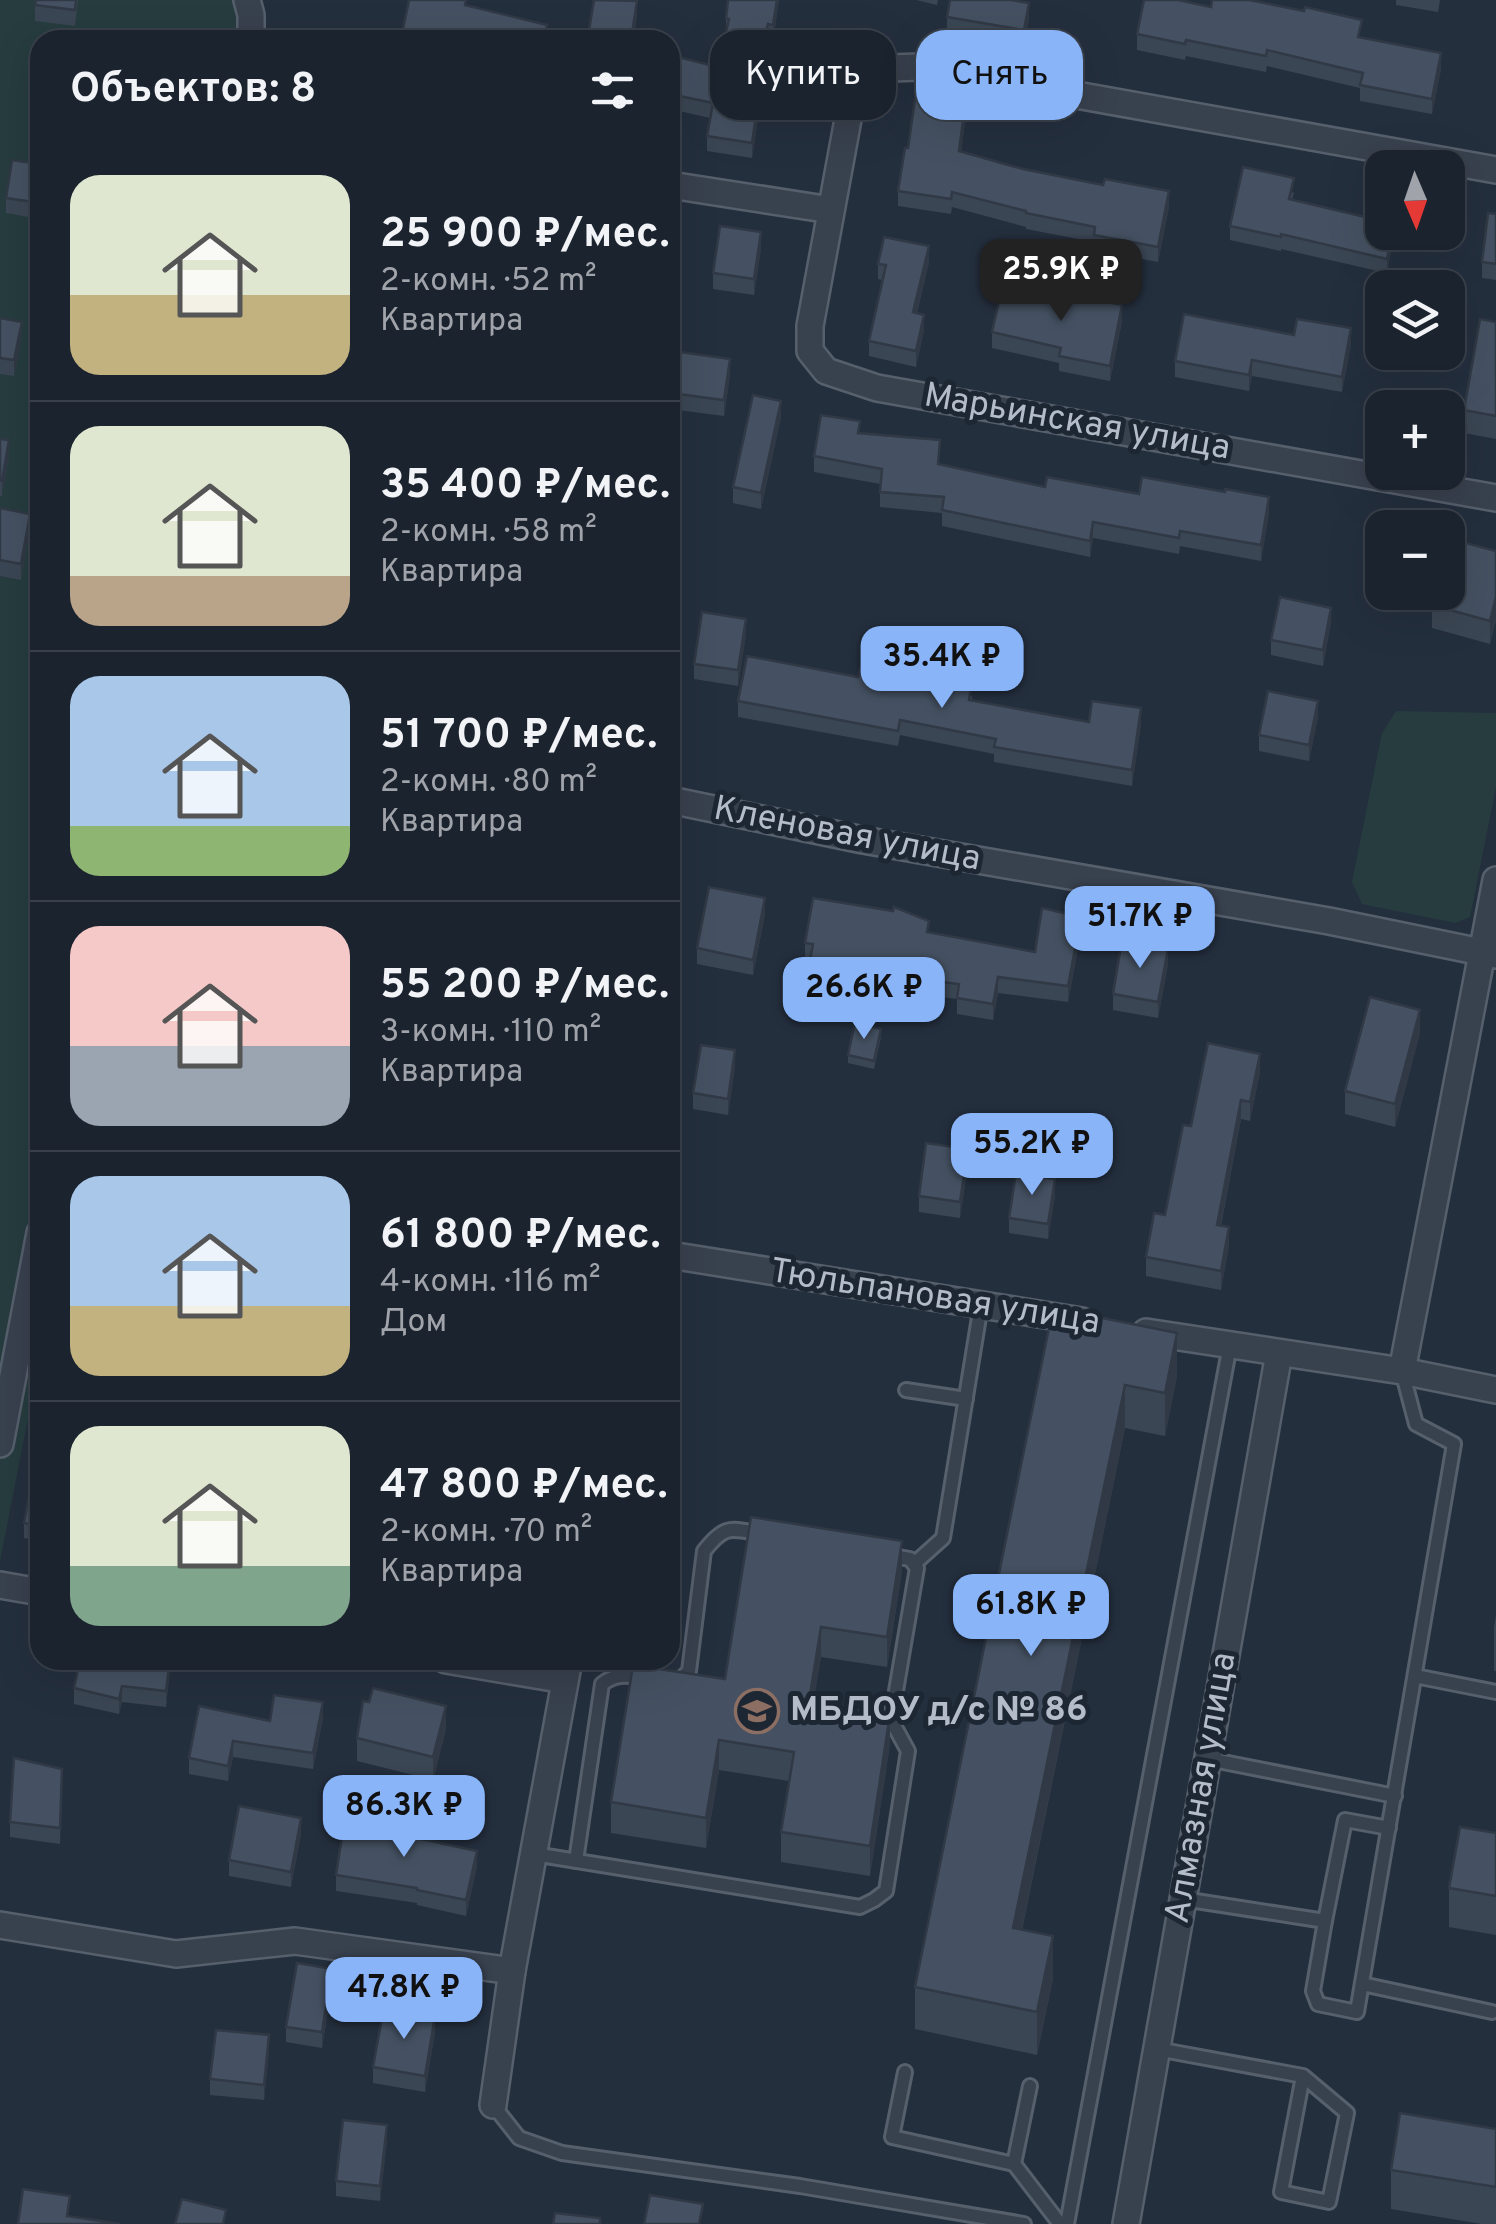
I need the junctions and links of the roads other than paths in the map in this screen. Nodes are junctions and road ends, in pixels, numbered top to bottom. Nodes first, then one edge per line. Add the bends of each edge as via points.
1 (247, 0) edge
2 (251, 30) edge
3 (1496, 170) edge
4 (680, 187) edge
5 (832, 210) junction
6 (1496, 498) edge
7 (680, 802) edge
8 (1496, 880) edge
9 (1489, 953) edge
10 (680, 1258) edge
11 (30, 1294) edge
12 (981, 1305) junction
13 (1230, 1345) junction
14 (1279, 1353) junction
15 (1402, 1371) junction
16 (906, 1390) dead end
17 (1496, 1390) edge
18 (966, 1399) junction
19 (0, 1444) edge
20 (784, 1538) edge
21 (874, 1553) edge
22 (914, 1564) junction
23 (0, 1585) edge
24 (30, 1590) edge
25 (567, 1670) edge
26 (1415, 1676) junction
27 (1496, 1692) edge
28 (1208, 1760) junction
29 (1394, 1796) junction
30 (1389, 1828) junction
31 (534, 1854) junction
32 (576, 1861) junction
33 (1183, 1899) junction
34 (1325, 1921) junction
35 (0, 1925) edge
36 (512, 1971) junction
37 (1362, 1984) junction
38 (1492, 2012) dead end
39 (1156, 2050) junction
40 (905, 2072) dead end
41 (1303, 2076) junction
42 (1030, 2086) dead end
43 (493, 2105) joint
44 (1014, 2164) junction
45 (1024, 2224) edge
46 (1064, 2224) edge
47 (1126, 2224) edge

1 - 2 street
3 - 5 street, Марьинская улица via 940,71 890,68 865,74 851,103
4 - 5 street
5 - 6 street, Марьинская улица via 810,326 810,351 826,371 877,388
7 - 9 street, Кленовая улица
8 - 9 street
9 - 15 street
10 - 12 street, Тюльпановая улица
11 - 19 street
12 - 13 street, Тюльпановая улица
12 - 18 lane
13 - 14 street, Тюльпановая улица
13 - 46 lane
14 - 15 street, Тюльпановая улица
14 - 28 street, Алмазная улица
15 - 17 street, Тюльпановая улица
15 - 26 lane via 1416,1424 1454,1444
16 - 18 lane
18 - 22 lane via 944,1538
20 - 32 lane via 730,1528 704,1551 689,1671 681,1679 622,1675 602,1684
21 - 22 lane
22 - 32 lane via 891,1720 908,1751 886,1890 860,1907
23 - 24 street
25 - 31 street
26 - 27 lane
26 - 29 lane
28 - 29 lane
28 - 33 street, Алмазная улица
29 - 30 lane
30 - 34 lane via 1345,1820
30 - 37 lane
31 - 32 lane
31 - 36 street
33 - 34 lane
33 - 39 street, Алмазная улица
34 - 37 lane via 1313,1990 1318,2004 1357,2012
35 - 36 street via 176,1954 295,1941
36 - 43 street
37 - 38 lane
39 - 41 lane
39 - 47 street, Алмазная улица
40 - 44 lane via 892,2138
41 - 41 lane via 1281,2192 1329,2202 1347,2113
42 - 44 lane
43 - 45 lane via 518,2138 562,2153
44 - 46 lane

